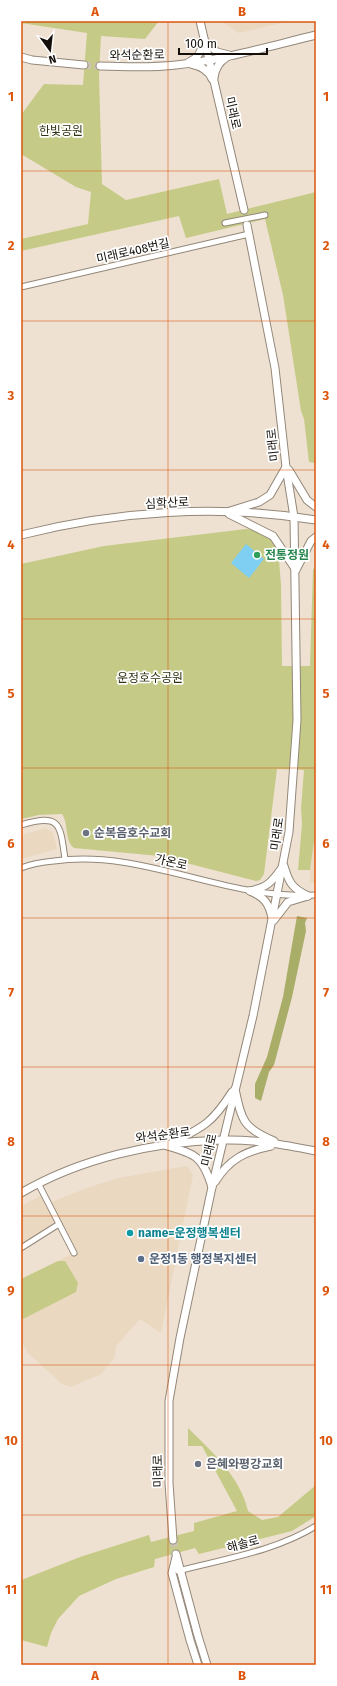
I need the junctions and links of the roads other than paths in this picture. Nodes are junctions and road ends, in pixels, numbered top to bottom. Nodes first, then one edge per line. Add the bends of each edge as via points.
1 (200, 21) edge
2 (316, 35) edge
3 (203, 36) junction
4 (232, 55) junction
5 (21, 57) edge
6 (209, 60) junction
7 (183, 64) junction
8 (84, 65) tunnel mouth
9 (100, 66) tunnel mouth
10 (215, 84) junction
11 (244, 210) dead end
12 (265, 215) dead end
13 (225, 223) dead end
14 (247, 225) dead end
15 (249, 234) junction
16 (21, 287) edge
17 (286, 467) junction
18 (316, 507) edge
19 (226, 512) junction
20 (294, 517) junction
21 (316, 520) edge
22 (21, 535) edge
23 (316, 536) edge
24 (296, 570) junction
25 (21, 825) edge
26 (65, 859) junction
27 (283, 865) junction
28 (21, 868) edge
29 (250, 891) junction
30 (277, 895) junction
31 (316, 895) edge
32 (308, 896) junction
33 (272, 921) junction
34 (235, 1087) junction
35 (223, 1140) junction
36 (279, 1144) junction
37 (165, 1145) junction
38 (316, 1151) edge
39 (38, 1183) junction
40 (212, 1188) junction
41 (21, 1193) edge
42 (59, 1224) junction
43 (21, 1248) edge
44 (74, 1253) dead end
45 (316, 1526) edge
46 (173, 1540) tunnel mouth
47 (180, 1570) junction
48 (172, 1573) junction
49 (198, 1665) edge
50 (207, 1665) edge

1 - 3 main road, 미래로
2 - 4 main road, 와석순환로
3 - 4 main road via 216,52
3 - 6 main road, 미래로
3 - 7 main road via 201,52
4 - 6 main road, 와석순환로
4 - 10 main road via 219,63 214,75
5 - 8 main road
6 - 7 main road, 와석순환로
6 - 10 main road, 미래로
7 - 9 main road, 와석순환로 via 144,67
7 - 10 main road via 198,66 211,76
10 - 11 main road, 미래로
12 - 13 street
14 - 15 main road, 미래로
15 - 16 street, 미래로408번길
15 - 17 main road, 미래로 via 275,368
17 - 18 main road via 307,500
17 - 19 main road via 270,495
17 - 20 main road, 미래로
19 - 20 main road, 심학산로
19 - 22 main road, 심학산로 via 125,516 64,525
19 - 24 main road via 272,536
20 - 21 main road, 심학산로
20 - 24 main road, 미래로
23 - 24 main road
24 - 27 main road, 미래로 via 297,720 289,832
25 - 26 street via 41,820 55,822 60,829
26 - 28 street, 가온로
26 - 29 street, 가온로 via 87,858 130,863
27 - 29 main road via 269,884
27 - 30 main road, 미래로
27 - 32 main road via 292,886
29 - 30 street, 가온로
29 - 33 main road via 261,895 266,901
30 - 32 street, 가온로
30 - 33 main road, 미래로
31 - 32 street, 가온로
32 - 33 main road via 288,902
33 - 34 main road, 미래로 via 253,1016
34 - 35 main road, 미래로
34 - 36 main road via 239,1108 246,1124 256,1134
34 - 37 main road via 220,1112 208,1123 193,1133
35 - 36 main road, 와석순환로
35 - 37 main road, 와석순환로
35 - 40 main road, 미래로
36 - 38 main road, 와석순환로
36 - 40 main road via 257,1149 234,1159 220,1174
37 - 39 main road, 와석순환로 via 88,1162
37 - 40 main road via 199,1159 208,1173
39 - 41 main road, 와석순환로
39 - 42 street
40 - 46 main road, 미래로 via 168,1401
42 - 43 street
42 - 44 street
45 - 47 street, 해솔로 via 304,1534 267,1548
47 - 48 street, 해솔로
47 - 48 main road via 176,1554
47 - 50 main road
48 - 49 main road

